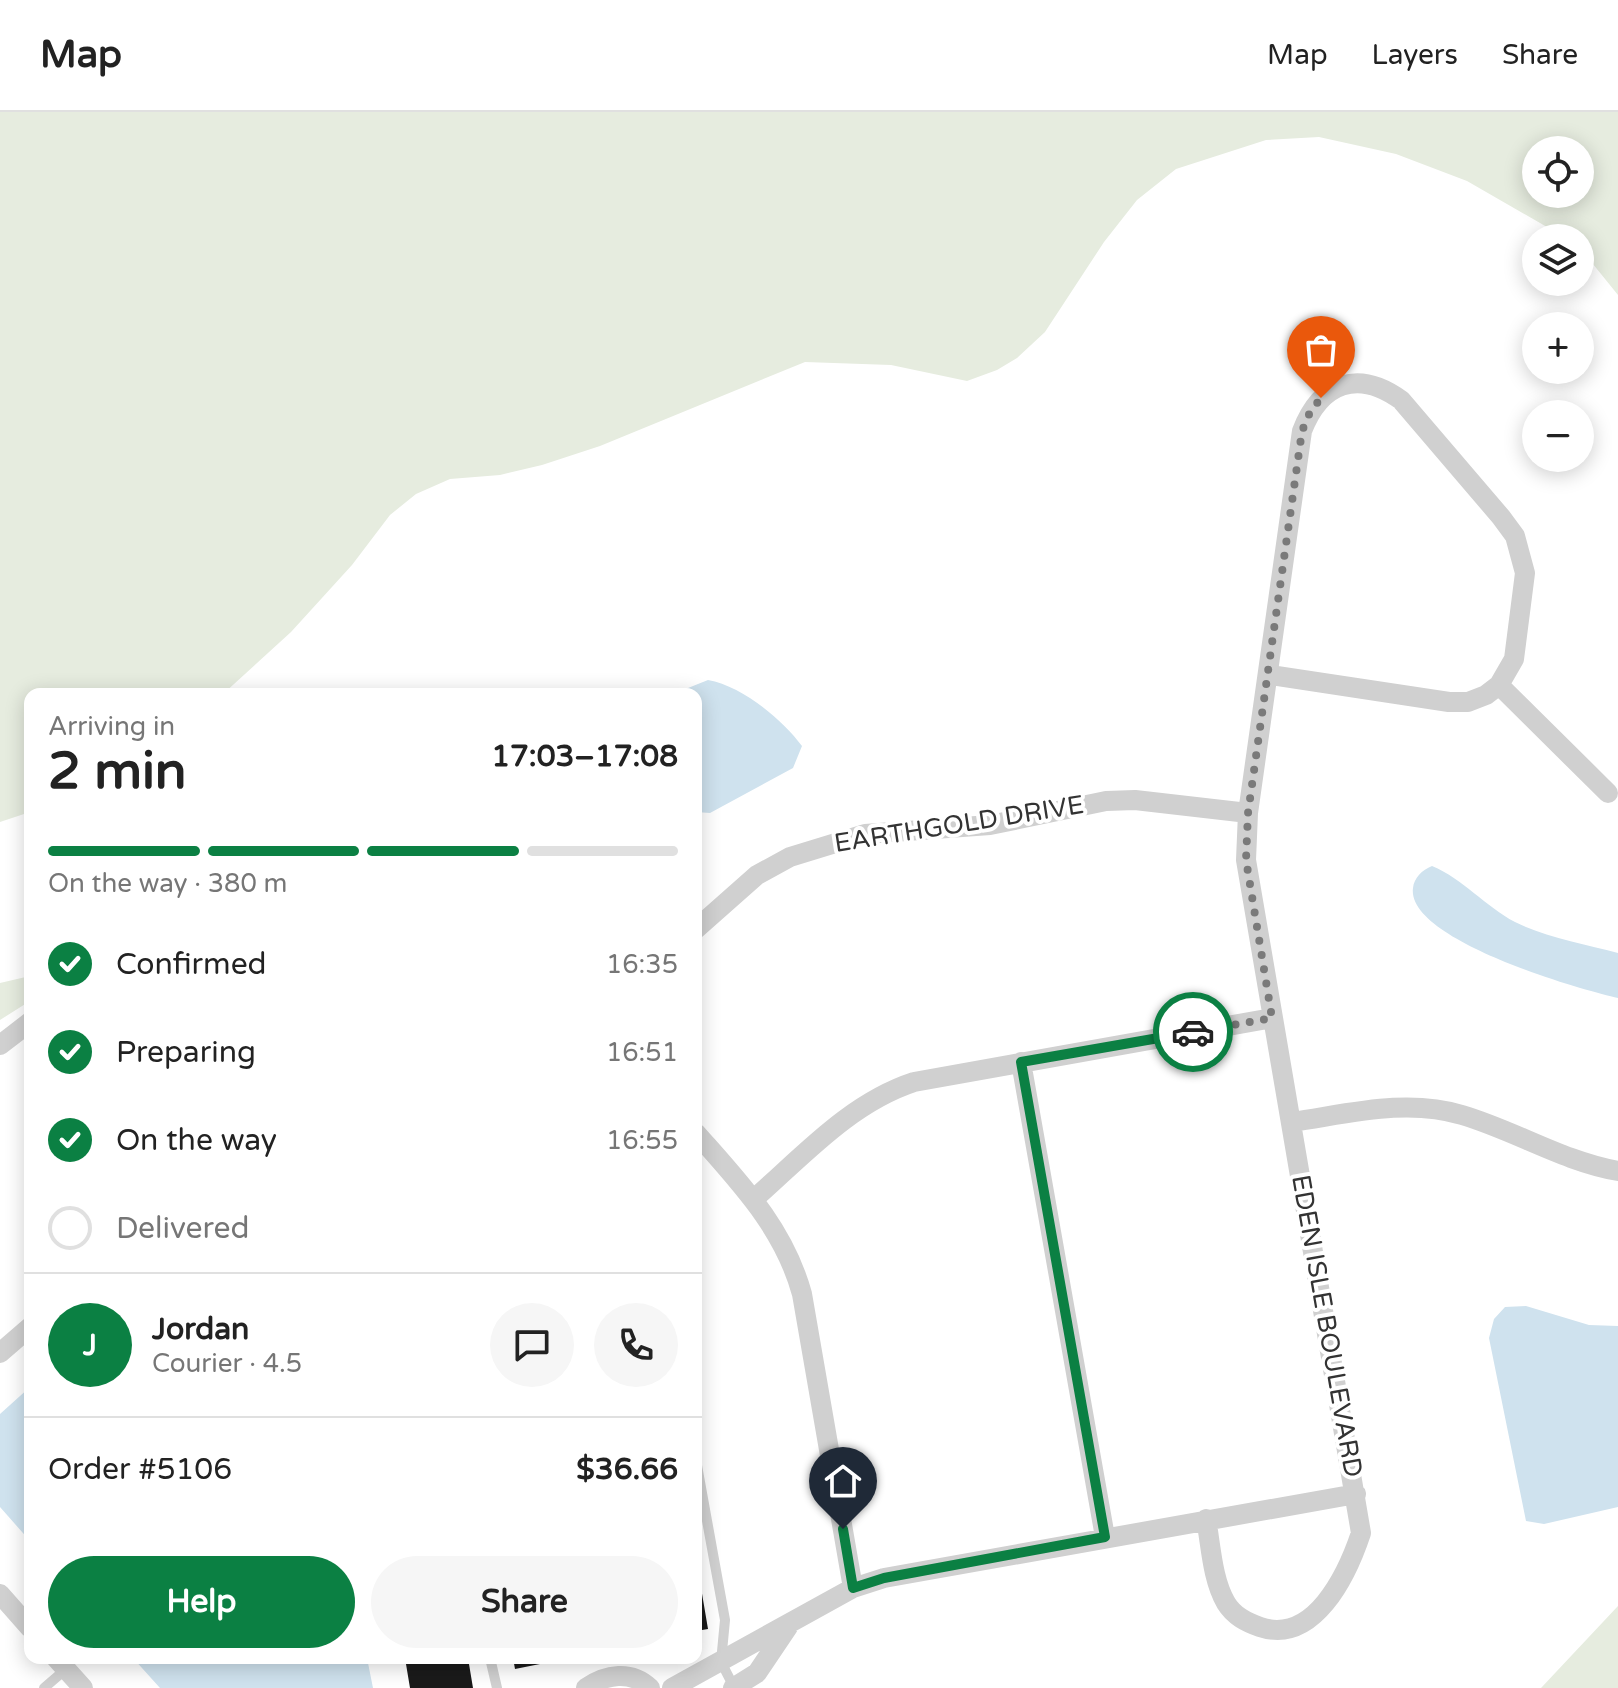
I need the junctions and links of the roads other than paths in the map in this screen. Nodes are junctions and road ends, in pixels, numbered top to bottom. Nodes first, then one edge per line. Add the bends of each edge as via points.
1 (1270, 675) junction
2 (1499, 685) junction
3 (1608, 793) dead end
4 (1248, 813) junction
5 (702, 924) edge
6 (1272, 1018) junction
7 (24, 1027) edge
8 (0, 1045) edge
9 (1021, 1062) junction
10 (1292, 1122) junction
11 (702, 1140) edge
12 (1618, 1171) edge
13 (754, 1199) junction
14 (24, 1332) edge
15 (0, 1353) edge
16 (1356, 1494) junction
17 (702, 1511) edge
18 (1206, 1519) junction
19 (1105, 1537) junction
20 (853, 1588) junction
21 (0, 1594) edge
22 (24, 1621) edge
23 (790, 1624) junction
24 (721, 1662) junction
25 (60, 1664) edge
26 (62, 1664) edge
27 (491, 1664) edge
28 (612, 1667) edge
29 (44, 1688) edge
30 (83, 1688) edge
31 (497, 1688) edge
32 (586, 1688) edge
33 (650, 1688) edge
34 (672, 1688) edge
35 (734, 1688) edge

1 - 2 street via 1449,702 1468,702
1 - 2 street, EDEN ISLE BOULEVARD via 1302,431 1310,412 1332,390 1366,383 1401,400 1515,536 1525,573 1514,659
1 - 4 street, EDEN ISLE BOULEVARD
2 - 3 street
4 - 5 street, EARTHGOLD DRIVE via 1106,801 990,825 865,834 825,843 757,875
4 - 6 street, EDEN ISLE BOULEVARD via 1246,860
6 - 9 street
6 - 10 street, EDEN ISLE BOULEVARD
7 - 8 street
9 - 13 street via 892,1089 849,1115
9 - 19 street
10 - 12 street via 1427,1108 1463,1115 1557,1155
10 - 16 street, EDEN ISLE BOULEVARD
11 - 13 street
13 - 20 street via 784,1244 802,1294
14 - 15 street
16 - 18 street, EDEN ISLE BOULEVARD
16 - 18 street via 1361,1533 1353,1558 1316,1614 1288,1630 1256,1626 1232,1611 1217,1577
17 - 24 lane via 725,1620
18 - 19 street, EDEN ISLE BOULEVARD
19 - 20 street, EDEN ISLE BOULEVARD
20 - 23 street, EDEN ISLE BOULEVARD
21 - 22 street
23 - 24 street, EDEN ISLE BOULEVARD
23 - 35 street, EDEN ISLE BOULEVARD via 757,1673
24 - 34 street, EDEN ISLE BOULEVARD
24 - 35 lane
25 - 29 lane
26 - 30 street
27 - 31 lane
28 - 32 street
28 - 33 street

